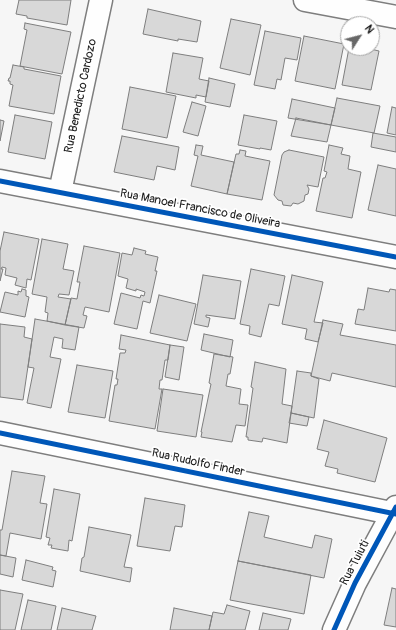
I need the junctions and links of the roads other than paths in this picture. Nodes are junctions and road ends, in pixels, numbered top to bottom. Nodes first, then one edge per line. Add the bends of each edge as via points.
1 (101, 0) edge
2 (305, 0) edge
3 (396, 17) edge
4 (0, 181) edge
5 (60, 192) junction
6 (396, 257) edge
7 (0, 433) edge
8 (395, 511) edge
9 (334, 630) edge

1 - 5 street, Rua Benedicto Cardozo
2 - 3 street
4 - 5 street, Rua Manoel Francisco de Oliveira
5 - 6 street, Rua Manoel Francisco de Oliveira
7 - 8 street, Rua Rudolfo Finder
8 - 9 street, Rua Tuiuti via 355,584

